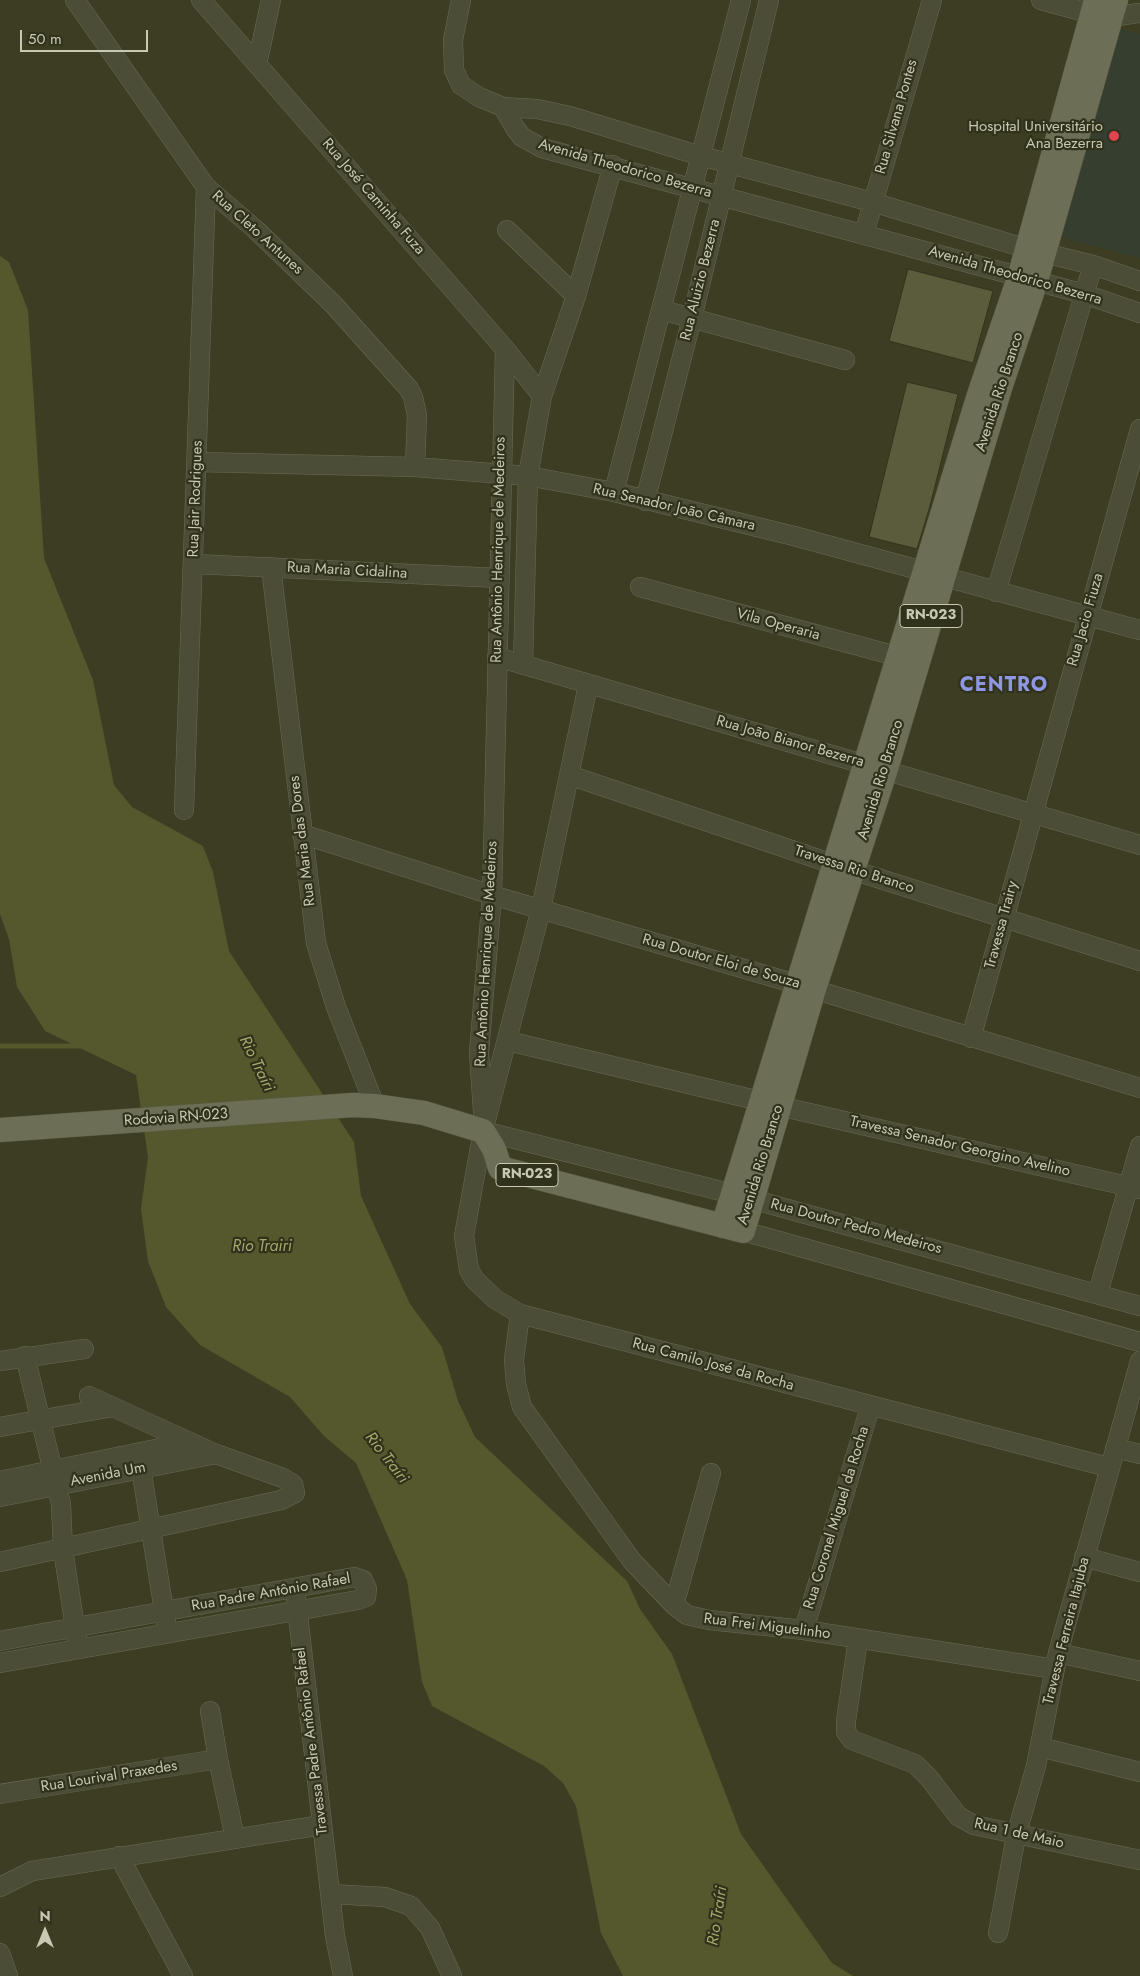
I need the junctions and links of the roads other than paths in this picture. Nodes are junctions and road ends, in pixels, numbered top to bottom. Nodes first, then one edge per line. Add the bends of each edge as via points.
1 (75, 0) edge
2 (201, 0) edge
3 (271, 0) edge
4 (461, 0) edge
5 (741, 0) edge
6 (769, 0) edge
7 (932, 0) edge
8 (1041, 0) edge
9 (1107, 6) edge
10 (1139, 13) edge
11 (257, 64) junction
12 (503, 107) junction
13 (701, 156) junction
14 (730, 164) junction
15 (613, 166) junction
16 (206, 188) junction
17 (693, 188) junction
18 (722, 196) junction
19 (872, 202) junction
20 (507, 230) dead end
21 (864, 234) junction
22 (1036, 250) junction
23 (1093, 265) junction
24 (1028, 279) junction
25 (1140, 282) edge
26 (1084, 294) junction
27 (576, 296) junction
28 (662, 310) junction
29 (1140, 313) edge
30 (692, 318) junction
31 (504, 349) junction
32 (845, 360) dead end
33 (542, 396) junction
34 (1140, 428) edge
35 (197, 462) junction
36 (415, 468) junction
37 (500, 473) junction
38 (528, 476) junction
39 (614, 492) junction
40 (645, 501) junction
41 (194, 564) junction
42 (271, 567) junction
43 (933, 575) junction
44 (499, 578) junction
45 (640, 587) dead end
46 (996, 592) junction
47 (1087, 615) junction
48 (1140, 630) edge
49 (498, 657) junction
50 (907, 659) junction
51 (524, 665) junction
52 (588, 685) junction
53 (876, 766) junction
54 (569, 775) junction
55 (184, 810) dead end
56 (1033, 812) junction
57 (302, 834) junction
58 (1140, 845) edge
59 (843, 867) junction
60 (492, 895) junction
61 (541, 909) junction
62 (1003, 920) junction
63 (1140, 961) edge
64 (805, 986) junction
65 (971, 1038) junction
66 (508, 1041) junction
67 (1140, 1088) edge
68 (770, 1104) junction
69 (364, 1106) junction
70 (0, 1130) edge
71 (483, 1131) junction
72 (1140, 1146) edge
73 (1134, 1187) edge
74 (743, 1197) junction
75 (733, 1228) junction
76 (1098, 1293) junction
77 (1140, 1306) edge
78 (520, 1314) junction
79 (1140, 1342) edge
80 (84, 1349) dead end
81 (2, 1355) edge
82 (25, 1356) junction
83 (1140, 1361) edge
84 (88, 1396) dead end
85 (870, 1406) junction
86 (113, 1407) junction
87 (40, 1420) junction
88 (0, 1427) edge
89 (190, 1442) junction
90 (1115, 1448) junction
91 (216, 1454) junction
92 (1140, 1454) edge
93 (140, 1461) junction
94 (1108, 1467) junction
95 (711, 1473) dead end
96 (55, 1478) junction
97 (0, 1481) edge
98 (0, 1497) edge
99 (152, 1528) junction
100 (63, 1550) junction
101 (1084, 1557) junction
102 (0, 1562) edge
103 (1140, 1572) edge
104 (294, 1588) junction
105 (674, 1605) junction
106 (297, 1611) junction
107 (164, 1612) junction
108 (75, 1627) junction
109 (804, 1630) junction
110 (168, 1634) junction
111 (858, 1639) junction
112 (0, 1641) edge
113 (78, 1649) junction
114 (1057, 1661) junction
115 (0, 1663) edge
116 (1140, 1671) edge
117 (210, 1711) dead end
118 (1040, 1747) junction
119 (218, 1759) junction
120 (1140, 1772) edge
121 (0, 1794) edge
122 (322, 1825) junction
123 (1016, 1836) junction
124 (235, 1838) junction
125 (119, 1856) junction
126 (1140, 1860) edge
127 (0, 1887) edge
128 (330, 1894) junction
129 (998, 1933) dead end
130 (0, 1953) edge
131 (8, 1976) edge
132 (183, 1976) edge
133 (343, 1976) edge
134 (452, 1976) edge

1 - 16 street, Rua Cleto Antunes
2 - 11 street, Rua José Caminha Fuza
3 - 11 street
4 - 12 street via 453,40 453,62 459,81 465,89
5 - 13 street, Rua Aluizio Bezerra
6 - 14 street, Rua Aluizio Bezerra
7 - 19 street, Rua Silvana Pontes
8 - 9 street
9 - 10 street
9 - 22 main road, Avenida Rio Branco / RN-023
11 - 31 street, Rua José Caminha Fuza
12 - 13 street, Avenida Theodorico Bezerra via 570,116
12 - 15 street, Avenida Theodorico Bezerra via 515,128 531,143
13 - 14 street, Avenida Theodorico Bezerra
13 - 17 street, Rua Aluizio Bezerra
14 - 18 street, Rua Aluizio Bezerra
14 - 19 street, Avenida Theodorico Bezerra
15 - 17 street, Avenida Theodorico Bezerra
15 - 27 street, Rua Antônio Henrique de Medeiros
16 - 35 street, Rua Jair Rodrigues
16 - 36 street, Rua Cleto Antunes via 255,229 333,304 409,389 417,415
17 - 18 street, Avenida Theodorico Bezerra
17 - 28 street, Rua Aluizio Bezerra
18 - 21 street, Avenida Theodorico Bezerra
18 - 30 street, Rua Aluizio Bezerra
19 - 21 street, Rua Silvana Pontes
19 - 22 street, Avenida Theodorico Bezerra
20 - 27 street
21 - 24 street, Avenida Theodorico Bezerra
22 - 23 street, Avenida Theodorico Bezerra
22 - 24 main road, Avenida Rio Branco / RN-023
23 - 25 street, Avenida Theodorico Bezerra
23 - 26 street
24 - 26 street, Avenida Theodorico Bezerra
24 - 43 main road, Avenida Rio Branco / RN-023 via 982,383
26 - 29 street, Avenida Theodorico Bezerra
26 - 46 street
27 - 33 street, Rua Antônio Henrique de Medeiros
28 - 30 street
28 - 39 street, Rua Aluizio Bezerra
30 - 32 street
30 - 40 street, Rua Aluizio Bezerra
31 - 33 street, Rua José Caminha Fuza
31 - 37 street, Rua Antônio Henrique de Medeiros
33 - 38 street, Rua Antônio Henrique de Medeiros
34 - 47 street, Rua Jacio Fiuza
35 - 36 street, Rua Senador João Câmara
35 - 41 street, Rua Jair Rodrigues
36 - 37 street, Rua Senador João Câmara
37 - 38 street, Rua Senador João Câmara
37 - 44 street, Rua Antônio Henrique de Medeiros
38 - 39 street, Rua Senador João Câmara
38 - 51 street, Rua Antônio Henrique de Medeiros
39 - 40 street, Rua Senador João Câmara
40 - 43 street, Rua Senador João Câmara via 794,536
41 - 42 street, Rua Maria Cidalina
41 - 55 street, Rua Jair Rodrigues
42 - 44 street, Rua Maria Cidalina
42 - 57 street, Rua Maria das Dores
43 - 46 street, Rua Senador João Câmara
43 - 50 main road, Avenida Rio Branco / RN-023
44 - 49 street, Rua Antônio Henrique de Medeiros
45 - 50 street, Vila Operaria
46 - 47 street, Rua Senador João Câmara
47 - 48 street, Rua Senador João Câmara
47 - 56 street, Rua Jacio Fiuza
49 - 51 street, Rua João Bianor Bezerra
49 - 60 street, Rua Antônio Henrique de Medeiros
50 - 53 main road, Avenida Rio Branco / RN-023
51 - 52 street, Rua João Bianor Bezerra
52 - 53 street, Rua João Bianor Bezerra
52 - 54 street, Rua Antônio Henrique de Medeiros
53 - 56 street, Rua João Bianor Bezerra
53 - 59 main road, Avenida Rio Branco / RN-023
54 - 59 street, Travessa Rio Branco
54 - 61 street, Rua Antônio Henrique de Medeiros
56 - 58 street, Rua João Bianor Bezerra
56 - 62 street, Travessa Trairy
57 - 60 street, Rua Doutor Eloi de Souza
57 - 69 street, Rua Maria das Dores via 316,943
59 - 62 street, Travessa Rio Branco
59 - 64 main road, Avenida Rio Branco / RN-023
60 - 61 street, Rua Doutor Eloi de Souza
60 - 71 street, Rua Antônio Henrique de Medeiros via 479,1053
61 - 64 street, Rua Doutor Eloi de Souza
61 - 66 street, Rua Antônio Henrique de Medeiros
62 - 63 street, Travessa Rio Branco
62 - 65 street, Travessa Trairy
64 - 65 street, Rua Doutor Eloi de Souza
64 - 68 main road, Avenida Rio Branco / RN-023
65 - 67 street, Rua Doutor Eloi de Souza
66 - 68 street, Travessa Senador Georgino Avelino
66 - 71 street, Rua Antônio Henrique de Medeiros
68 - 73 street, Travessa Senador Georgino Avelino
68 - 74 main road, Avenida Rio Branco / RN-023
69 - 70 main road, Rodovia RN-023
69 - 71 main road, Rua Doutor Pedro Medeiros via 424,1113
71 - 74 street, Rua Doutor Pedro Medeiros
71 - 75 main road, RN-023 via 500,1168
71 - 78 street, Rua Camilo José da Rocha via 464,1236 469,1270 496,1299
72 - 73 street
73 - 76 street
74 - 75 main road, Avenida Rio Branco / RN-023
74 - 76 street, Rua Doutor Pedro Medeiros
75 - 79 street
76 - 77 street, Rua Doutor Pedro Medeiros
78 - 85 street, Rua Camilo José da Rocha
78 - 105 street, Rua Frei Miguelinho via 514,1372 522,1407 632,1562
80 - 82 street
81 - 82 street
82 - 87 street
83 - 90 street, Travessa Ferreira Itajuba
84 - 86 street
85 - 94 street, Rua Camilo José da Rocha
85 - 109 street, Rua Coronel Miguel da Rocha
86 - 87 street
86 - 89 street
87 - 88 street
87 - 96 street
89 - 91 street
89 - 93 street, Avenida Um
90 - 92 street
90 - 94 street, Travessa Ferreira Itajuba
91 - 93 street, Avenida Um
91 - 99 street via 262,1469 293,1484 293,1496
93 - 96 street, Avenida Um
93 - 99 street
94 - 101 street, Travessa Ferreira Itajuba
95 - 105 street
96 - 97 street, Avenida Um
96 - 98 street, Avenida Um
96 - 100 street via 62,1515
99 - 100 street
99 - 107 street
100 - 102 street
100 - 108 street
101 - 103 street
101 - 114 street, Travessa Ferreira Itajuba
104 - 106 street, Travessa Padre Antônio Rafael
104 - 106 street, Rua Padre Antônio Rafael via 357,1577 363,1580 367,1590 366,1597 362,1599
104 - 107 street, Rua Padre Antônio Rafael
105 - 109 street, Rua Frei Miguelinho via 687,1615 701,1618
106 - 110 street, Rua Padre Antônio Rafael
106 - 122 street, Travessa Padre Antônio Rafael
107 - 108 street, Rua Padre Antônio Rafael
107 - 110 street
108 - 112 street, Rua Padre Antônio Rafael
108 - 113 street
109 - 111 street, Rua Frei Miguelinho
110 - 113 street, Rua Padre Antônio Rafael
111 - 114 street, Rua Frei Miguelinho
111 - 123 street, Rua 1 de Maio via 846,1721 848,1736 915,1764 952,1810 965,1821
113 - 115 street, Rua Padre Antônio Rafael
114 - 116 street, Rua Frei Miguelinho
114 - 118 street, Travessa Ferreira Itajuba
117 - 119 street
118 - 120 street
118 - 123 street, Travessa Ferreira Itajuba
119 - 121 street, Rua Lourival Praxedes
119 - 124 street
122 - 124 street
122 - 128 street, Travessa Padre Antônio Rafael
123 - 126 street, Rua 1 de Maio
123 - 129 street, Travessa Ferreira Itajuba
124 - 125 street
125 - 127 street via 32,1871
125 - 132 street
128 - 133 street, Travessa Padre Antônio Rafael
128 - 134 street via 385,1897 411,1906 430,1928
130 - 131 street

